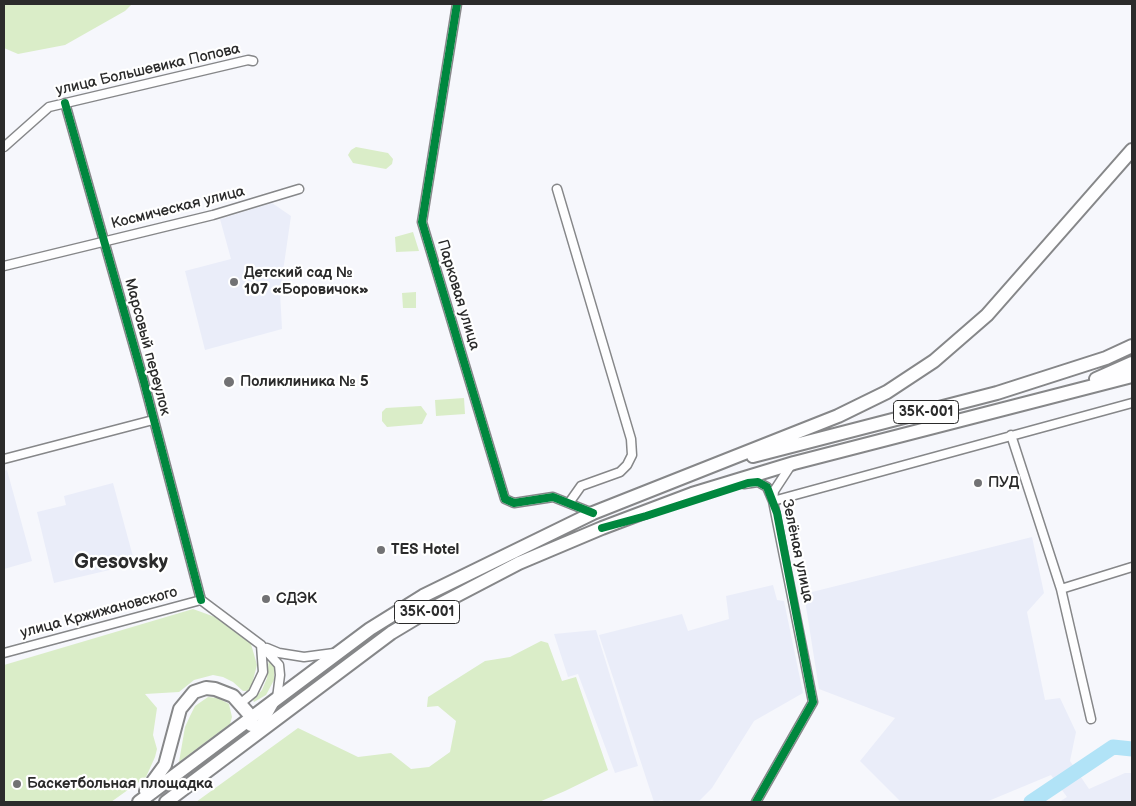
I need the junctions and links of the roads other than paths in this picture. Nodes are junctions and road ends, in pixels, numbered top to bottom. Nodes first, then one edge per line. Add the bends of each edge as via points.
1 (457, 4) edge
2 (253, 61) dead end
3 (65, 103) junction
4 (4, 147) edge
5 (1132, 150) edge
6 (299, 189) dead end
7 (557, 189) dead end
8 (104, 241) junction
9 (4, 266) edge
10 (1132, 346) edge
11 (1132, 363) edge
12 (1132, 376) edge
13 (1066, 392) junction
14 (1132, 403) edge
15 (153, 420) junction
16 (1011, 435) junction
17 (4, 459) edge
18 (794, 463) junction
19 (716, 466) junction
20 (772, 497) junction
21 (569, 503) junction
22 (593, 513) junction
23 (602, 528) junction
24 (1132, 567) edge
25 (1061, 589) junction
26 (200, 600) junction
27 (261, 645) junction
28 (341, 652) junction
29 (4, 653) edge
30 (277, 698) junction
31 (241, 703) junction
32 (251, 717) junction
33 (1091, 719) dead end
34 (241, 740) junction
35 (192, 782) junction
36 (139, 802) edge
37 (166, 802) edge
38 (756, 802) edge

1 - 21 street, Парковая улица via 422,222 505,499 514,504 553,497
2 - 3 street, улица Большевика Попова
3 - 4 street, улица Большевика Попова via 49,107
3 - 8 street, Марсовый переулок
5 - 19 main road via 1012,289 971,331 934,361 887,392 838,416
6 - 8 street, Космическая улица via 213,215
7 - 21 street via 631,439 632,455 620,472 581,486
8 - 9 street, Космическая улица
8 - 15 street, Марсовый переулок
10 - 19 main road, 35К-001 via 1106,358 997,393
11 - 13 main road
12 - 13 main road, 35К-001
13 - 18 main road, 35К-001
14 - 16 street
15 - 17 street
15 - 26 street, Марсовый переулок
16 - 20 street
16 - 25 street
18 - 20 street via 778,482
18 - 23 main road, 35К-001 via 692,494
19 - 22 main road, 35К-001
20 - 23 street, Зелёная улица via 767,487 758,482 748,483
20 - 38 street, Зелёная улица via 813,702
21 - 22 street, Парковая улица
22 - 28 main road, 35К-001 via 423,596 370,629
23 - 35 main road, 35К-001 via 519,563 391,633
24 - 25 street
25 - 33 street
26 - 27 street
26 - 29 street, улица Кржижановского
27 - 28 street via 279,653 304,657
27 - 30 street via 278,665
27 - 31 street via 263,672 253,693
28 - 30 main road, 35К-001
30 - 32 main road, 35К-001
30 - 34 street via 262,722
31 - 32 main road
31 - 36 main road via 215,689 206,688 188,697 177,717 165,765
32 - 34 main road via 250,727
32 - 36 main road, 35К-001
34 - 35 main road
35 - 37 main road, 35К-001

